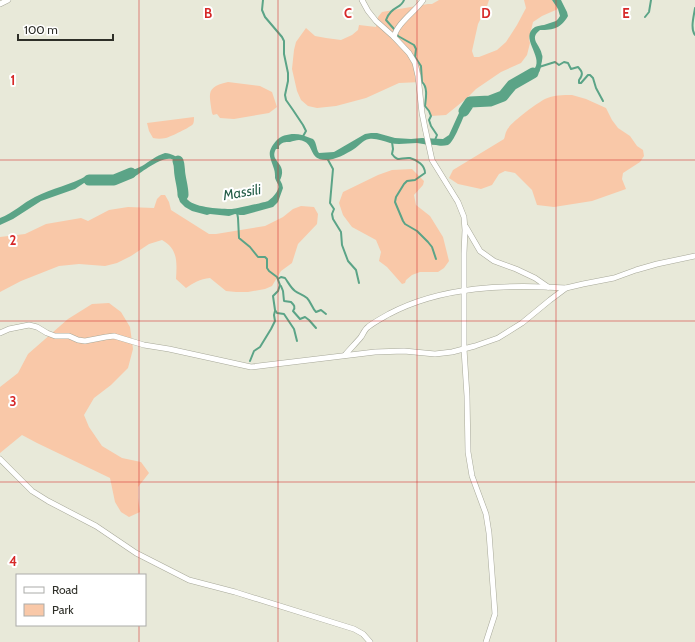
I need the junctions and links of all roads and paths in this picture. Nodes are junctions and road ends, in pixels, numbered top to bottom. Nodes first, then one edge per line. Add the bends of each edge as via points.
1 (8, 0) edge
2 (362, 0) edge
3 (423, 0) edge
4 (0, 4) edge
5 (394, 37) junction
6 (465, 224) junction
7 (695, 256) edge
8 (548, 287) junction
9 (566, 288) junction
10 (464, 291) junction
11 (0, 332) edge
12 (464, 349) junction
13 (344, 355) junction
14 (0, 459) edge
15 (370, 642) edge
16 (486, 642) edge

1 - 4 street
2 - 5 street via 376,21
3 - 5 street via 401,24
5 - 6 street via 415,63 432,160 458,202
6 - 8 street via 480,251 494,261 536,278
6 - 10 street
7 - 9 street
8 - 9 street
8 - 10 street via 497,287
9 - 12 street via 522,323 498,338
10 - 12 street
10 - 13 street via 431,297 381,318 368,327
11 - 13 street via 29,325 55,336 69,336 85,341 114,336 144,345 251,367
12 - 13 street via 435,354 397,351
12 - 16 street via 468,452 472,476 486,514 489,532 495,614
14 - 15 street via 32,490 48,501 96,526 136,553 170,571 189,580 354,629

